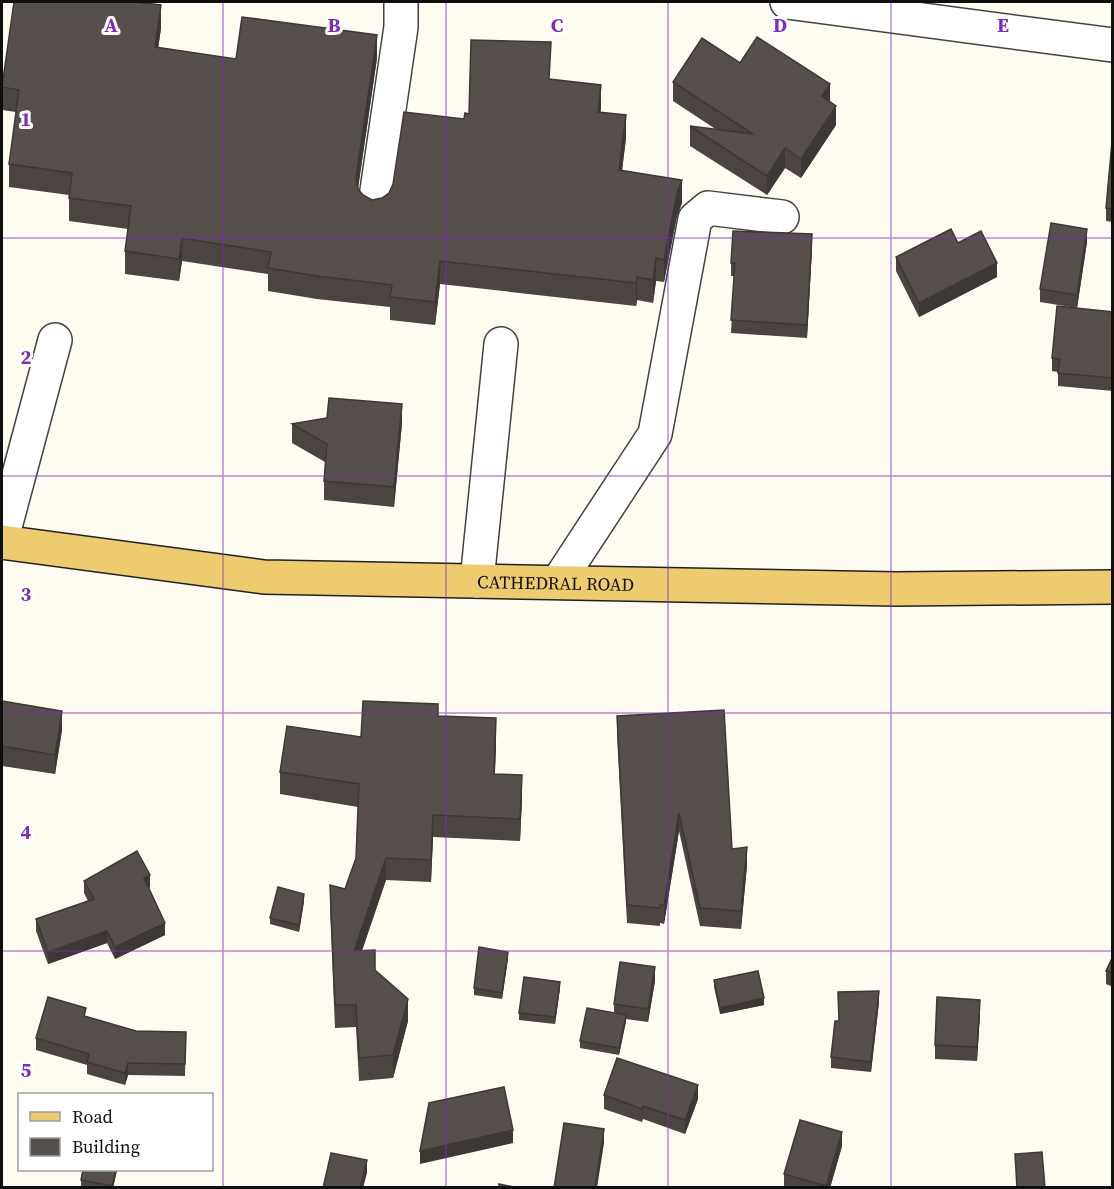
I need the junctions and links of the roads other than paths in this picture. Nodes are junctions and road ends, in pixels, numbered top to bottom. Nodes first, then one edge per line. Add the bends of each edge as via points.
1 (401, 2) edge
2 (787, 2) edge
3 (1113, 45) edge
4 (375, 204) edge
5 (782, 217) dead end
6 (56, 340) dead end
7 (501, 344) dead end
8 (2, 540) edge
9 (477, 581) junction
10 (558, 582) junction
11 (1113, 587) edge

1 - 4 street via 401,27
2 - 3 street
5 - 10 street via 708,208 695,219 656,434
6 - 8 street
7 - 9 street
8 - 9 main road, CATHEDRAL ROAD via 264,577
9 - 10 main road, CATHEDRAL ROAD
10 - 11 main road, CATHEDRAL ROAD via 896,589

